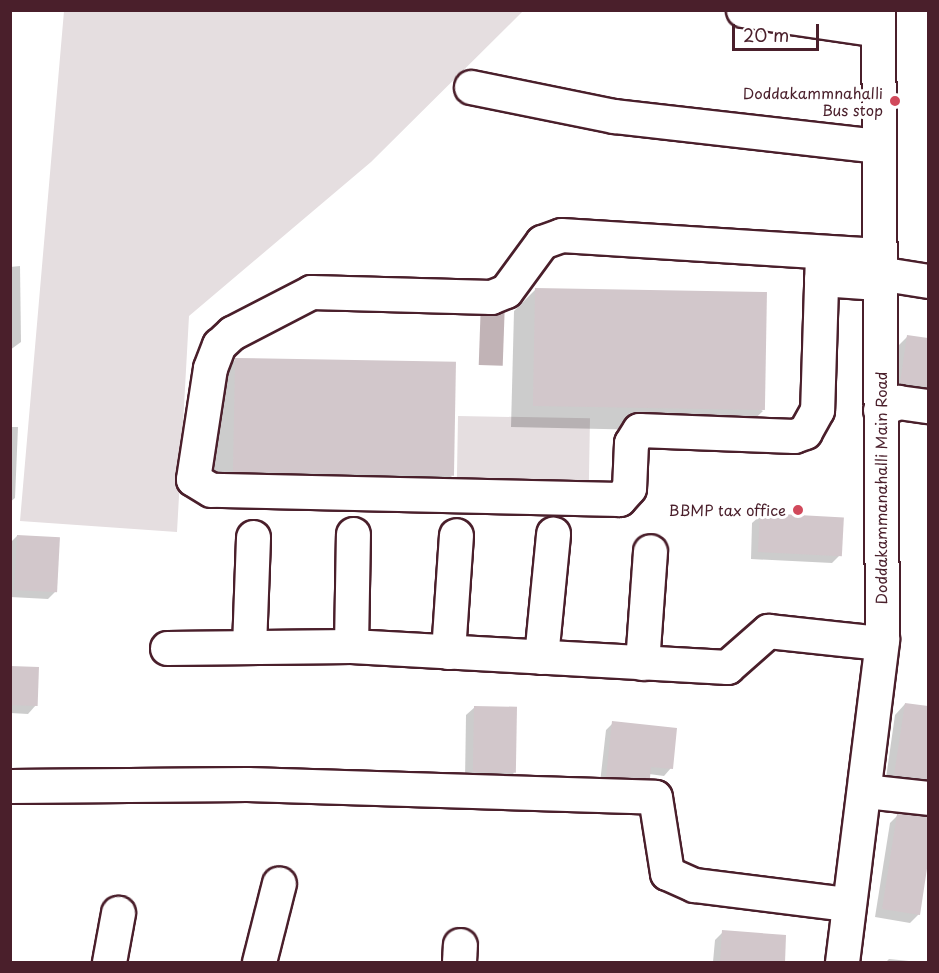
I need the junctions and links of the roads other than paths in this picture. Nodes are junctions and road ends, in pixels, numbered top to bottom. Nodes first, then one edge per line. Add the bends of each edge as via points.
1 (743, 10) edge
2 (878, 20) edge
3 (471, 87) dead end
4 (878, 146) junction
5 (822, 267) junction
6 (878, 270) junction
7 (928, 281) edge
8 (928, 406) edge
9 (880, 411) junction
10 (353, 534) dead end
11 (553, 534) dead end
12 (456, 535) dead end
13 (253, 537) dead end
14 (650, 551) dead end
15 (881, 643) junction
16 (351, 646) junction
17 (249, 647) junction
18 (167, 648) dead end
19 (448, 652) junction
20 (541, 657) junction
21 (642, 663) junction
22 (10, 786) edge
23 (864, 791) junction
24 (928, 798) edge
25 (279, 883) dead end
26 (847, 904) junction
27 (118, 914) dead end
28 (109, 963) edge
29 (259, 963) edge
30 (842, 963) edge

1 - 2 street
2 - 4 street, Doddakammanahalli Main Road
3 - 4 street via 614,116
4 - 6 street, Doddakammanahalli Main Road
5 - 5 street via 817,410 806,432 794,436 639,430 631,443 629,488 619,499 212,490 193,479 210,368 219,345 232,333 311,292 491,297 506,291 542,242 561,235
5 - 6 street
6 - 7 street
6 - 9 street, Doddakammanahalli Main Road
8 - 9 street via 898,402
9 - 15 street, Doddakammanahalli Main Road
10 - 16 street
11 - 20 street
12 - 19 street
13 - 17 street
14 - 21 street
15 - 21 street via 768,631 727,667
15 - 23 street, Doddakammanahalli Main Road
16 - 17 street
16 - 19 street
17 - 18 street
19 - 20 street
20 - 21 street
22 - 26 street via 247,784 655,797 667,873 694,885
23 - 24 street
23 - 26 street, Doddakammanahalli Main Road
25 - 29 street
26 - 30 street, Doddakammanahalli Main Road
27 - 28 street

